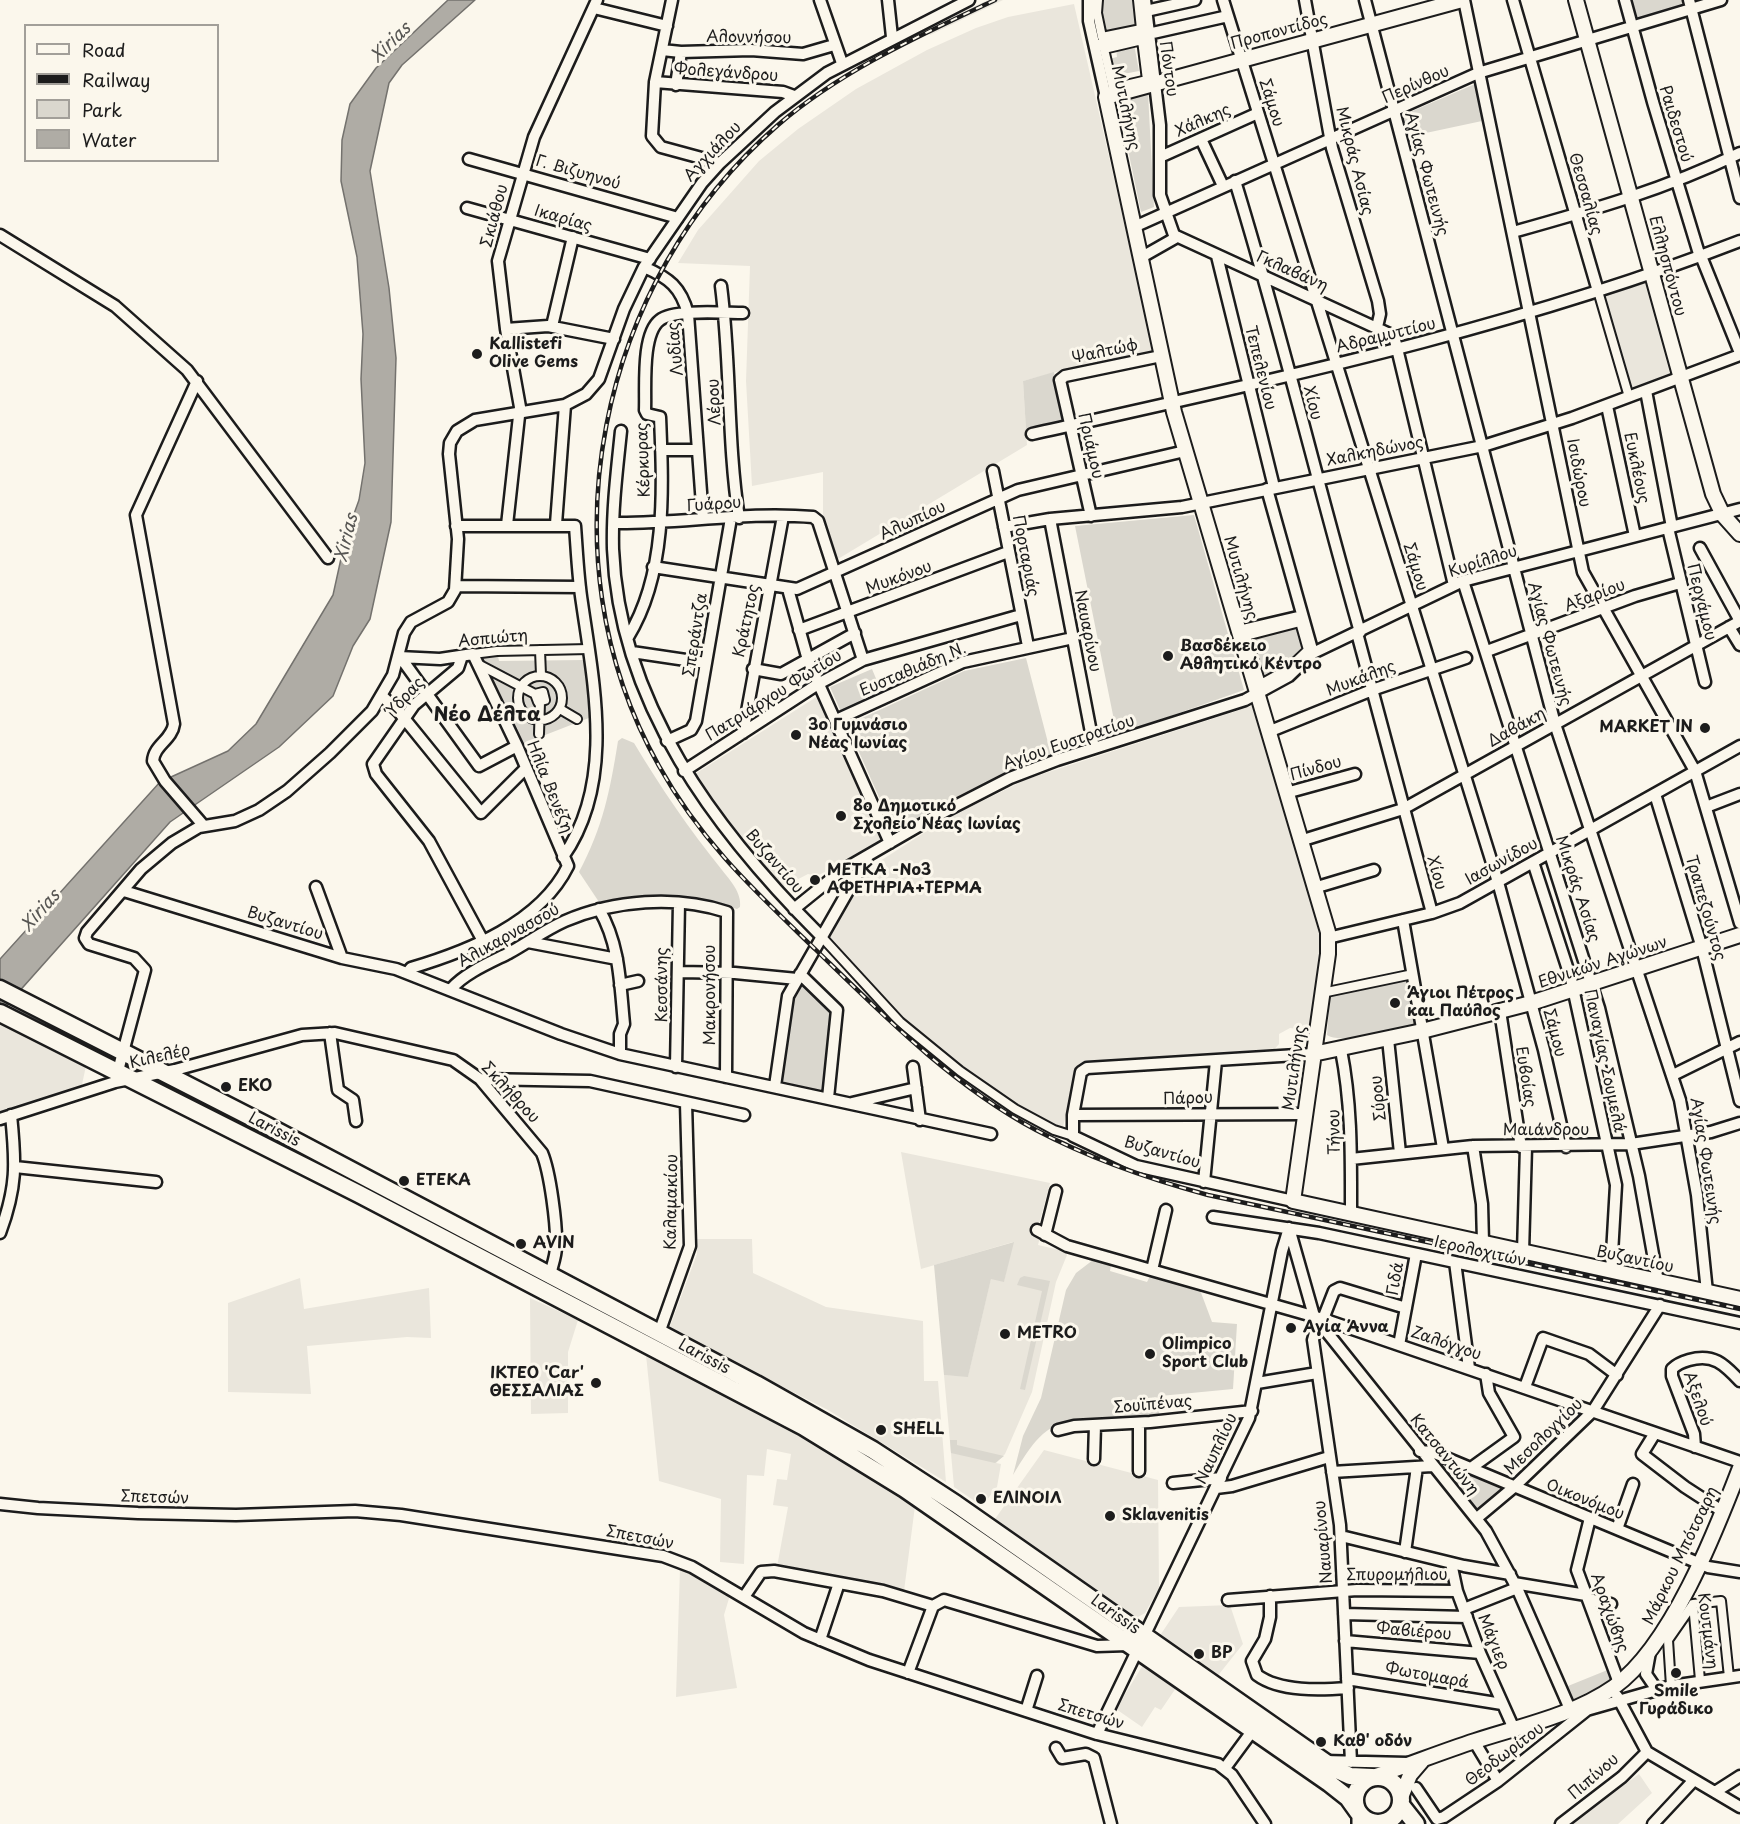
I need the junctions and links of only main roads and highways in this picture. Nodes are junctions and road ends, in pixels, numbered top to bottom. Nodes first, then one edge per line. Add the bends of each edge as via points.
1 (0, 989) edge
2 (4, 1015) edge
3 (1136, 1644) junction
4 (1374, 1777) junction
5 (1406, 1796) junction
6 (1359, 1817) edge
7 (1382, 1823) edge
8 (1416, 1824) edge

1 - 3 main road, Larissis via 830,1425 912,1474
2 - 3 main road, Larissis via 122,1078 359,1194 804,1427 905,1489
3 - 4 main road, Larissis via 1347,1775
3 - 6 main road, Larissis via 1342,1792
4 - 5 main road via 1392,1780
4 - 6 main road via 1364,1781 1356,1792
5 - 7 main road via 1395,1816
5 - 8 main road
6 - 7 main road

